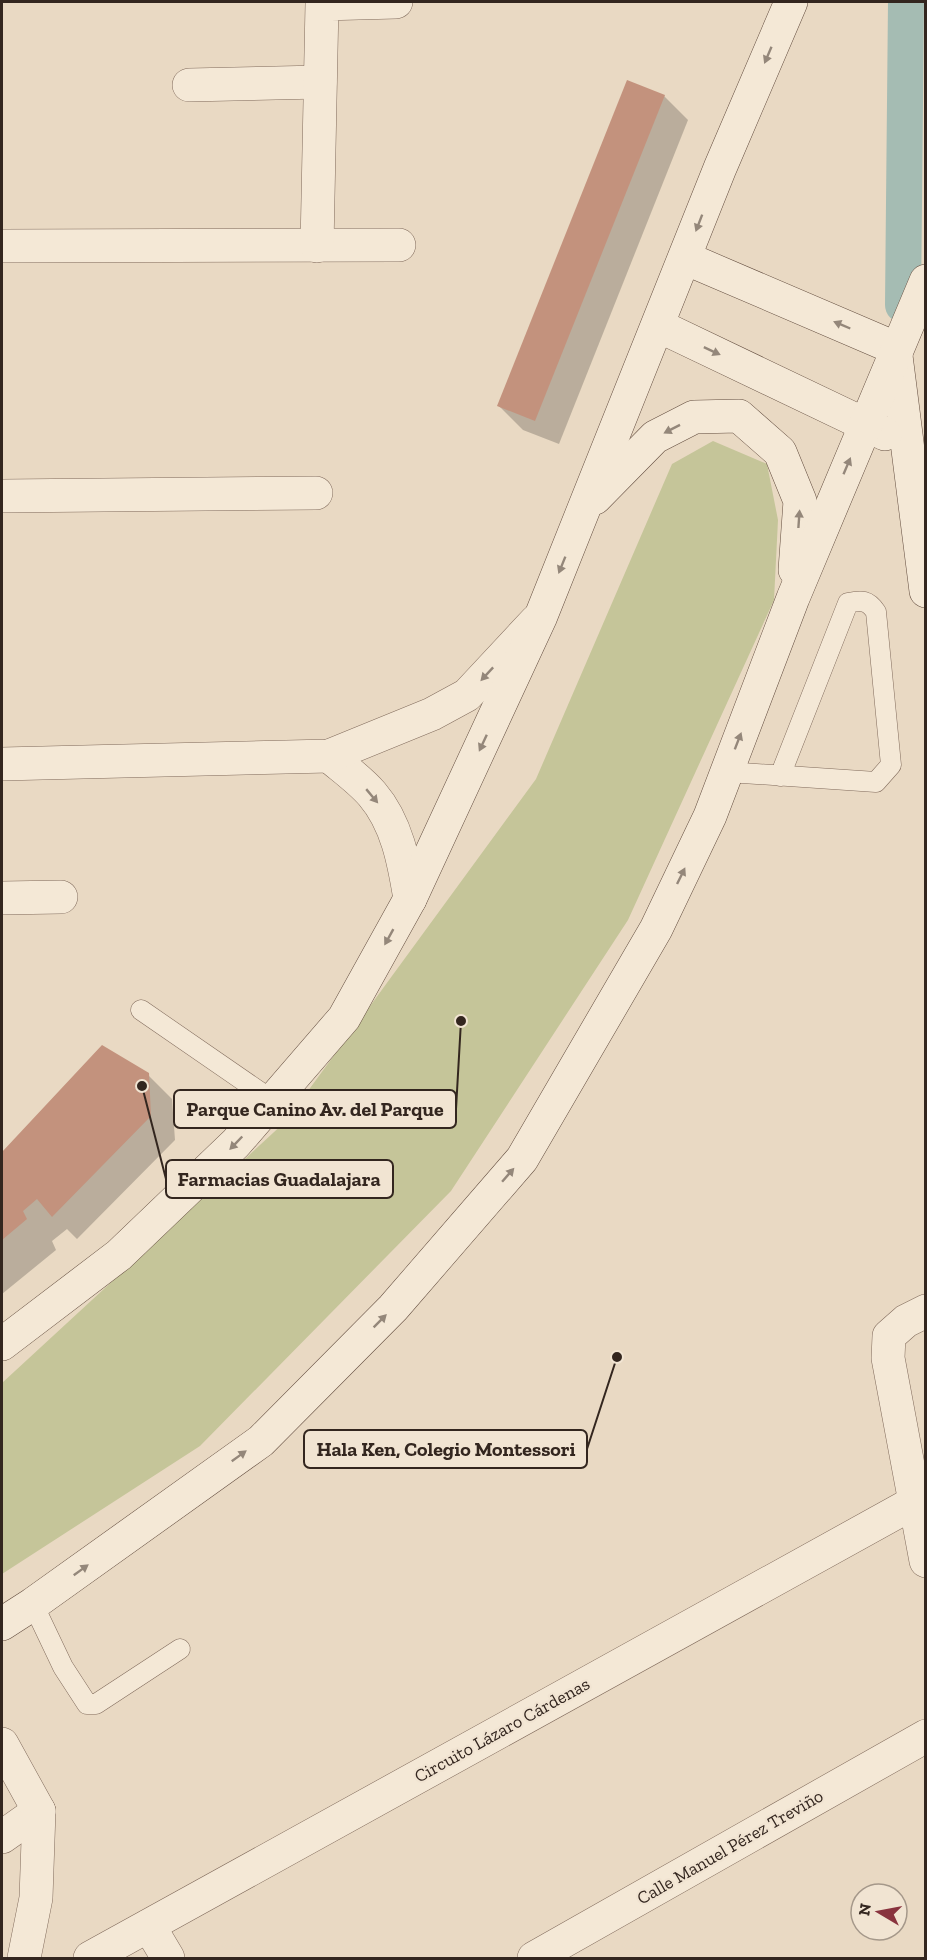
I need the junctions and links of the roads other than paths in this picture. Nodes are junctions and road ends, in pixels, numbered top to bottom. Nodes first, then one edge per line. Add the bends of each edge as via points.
1 (396, 2) edge
2 (791, 2) edge
3 (320, 82) junction
4 (189, 85) dead end
5 (399, 245) dead end
6 (2, 246) edge
7 (317, 246) junction
8 (685, 258) junction
9 (926, 281) edge
10 (659, 326) junction
11 (895, 348) junction
12 (865, 424) junction
13 (908, 445) junction
14 (316, 493) dead end
15 (2, 496) edge
16 (583, 510) junction
17 (926, 591) edge
18 (793, 598) junction
19 (541, 616) junction
20 (329, 756) junction
21 (2, 764) edge
22 (727, 772) junction
23 (780, 776) junction
24 (61, 897) dead end
25 (2, 898) edge
26 (410, 899) junction
27 (141, 1010) dead end
28 (273, 1101) junction
29 (926, 1311) edge
30 (2, 1344) edge
31 (915, 1502) junction
32 (926, 1561) edge
33 (33, 1604) junction
34 (2, 1624) edge
35 (180, 1649) dead end
36 (926, 1736) edge
37 (2, 1744) edge
38 (39, 1811) junction
39 (2, 1837) edge
40 (149, 1926) junction
41 (24, 1959) edge
42 (90, 1959) edge
43 (168, 1959) edge
44 (534, 1959) edge

1 - 3 main road via 322,3
2 -> 8 main road
3 - 4 main road
3 - 7 main road
5 - 7 main road
6 - 7 main road
8 - 10 main road
11 -> 8 main road
9 - 11 main road
10 -> 12 main road
10 - 16 main road
11 - 12 main road
11 - 13 main road
12 - 13 main road
18 -> 12 main road
13 - 17 main road
14 - 15 main road
18 -> 16 main road via 800,501 780,452 739,416 694,417 655,437
16 -> 19 main road
22 -> 18 main road
19 -> 20 main road via 467,695 432,714
19 -> 26 main road
20 - 21 main road
20 -> 26 main road via 371,793 386,814 402,853
22 - 23 lane
33 -> 22 main road via 261,1441 393,1308 522,1159 656,929
23 - 23 lane via 876,782 891,765 876,612 871,604 862,600 848,603
24 - 25 main road
26 -> 28 main road via 344,1018
27 - 28 lane
28 -> 30 main road via 236,1143 119,1255
29 - 31 main road via 906,1321 890,1336 888,1358
31 - 32 main road
31 - 40 main road, Circuito Lázaro Cárdenas
33 - 34 main road
33 - 35 lane via 63,1667 87,1704 96,1704
36 - 44 main road, Calle Manuel Pérez Treviño
37 - 38 main road
38 - 39 main road
38 - 41 main road via 36,1898
40 - 42 main road, Circuito Lázaro Cárdenas
40 - 43 main road

